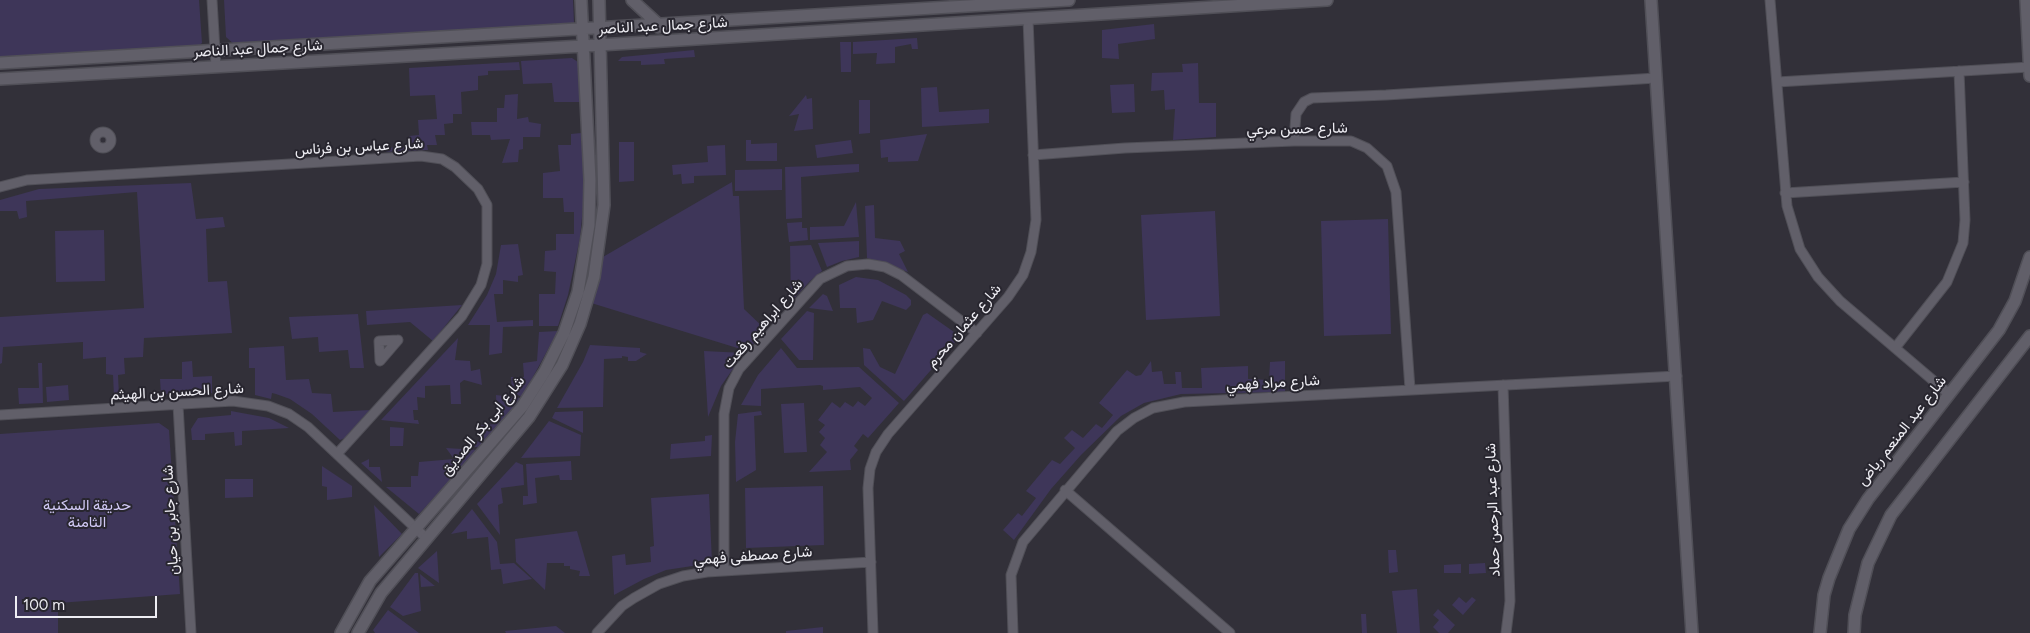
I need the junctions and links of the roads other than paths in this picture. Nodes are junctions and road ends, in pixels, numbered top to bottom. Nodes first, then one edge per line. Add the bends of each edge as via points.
1 (212, 0) edge
2 (581, 0) edge
3 (599, 0) edge
4 (632, 0) edge
5 (1069, 0) edge
6 (1327, 0) edge
7 (1651, 0) edge
8 (1770, 0) edge
9 (2026, 0) edge
10 (948, 4) edge
11 (1186, 5) edge
12 (1028, 19) junction
13 (658, 24) junction
14 (599, 27) junction
15 (582, 28) junction
16 (659, 42) junction
17 (600, 45) junction
18 (583, 46) junction
19 (215, 50) junction
20 (0, 63) edge
21 (216, 67) junction
22 (2030, 67) edge
23 (1959, 71) junction
24 (2030, 76) edge
25 (1656, 78) junction
26 (0, 79) edge
27 (1776, 82) junction
28 (602, 89) junction
29 (585, 91) junction
30 (1294, 141) junction
31 (1033, 155) junction
32 (1964, 182) junction
33 (0, 187) edge
34 (1785, 193) junction
35 (2030, 257) edge
36 (977, 333) junction
37 (2030, 336) edge
38 (1894, 348) junction
39 (1677, 376) junction
40 (1503, 385) junction
41 (1410, 389) junction
42 (1950, 394) junction
43 (178, 405) junction
44 (0, 415) edge
45 (337, 454) junction
46 (1065, 490) junction
47 (416, 529) junction
48 (426, 538) junction
49 (871, 562) junction
50 (724, 571) junction
51 (191, 633) edge
52 (341, 633) edge
53 (358, 633) edge
54 (597, 633) edge
55 (873, 633) edge
56 (1014, 633) edge
57 (1230, 633) edge
58 (1506, 633) edge
59 (1692, 633) edge
60 (1820, 633) edge
61 (1854, 633) edge

1 - 19 street
2 - 15 main road, شارع ابى بكر الصديق
3 - 14 main road, شارع ابى بكر الصديق
4 - 13 main road
5 - 10 main road, شارع جمال عبد الناصر
6 - 11 main road, شارع جمال عبد الناصر
7 - 25 main road
8 - 27 street
9 - 22 main road
10 - 13 main road, شارع جمال عبد الناصر
11 - 12 main road, شارع جمال عبد الناصر
12 - 16 main road, شارع جمال عبد الناصر
12 - 31 street, شارع عثمان محرم
13 - 14 main road, شارع جمال عبد الناصر
13 - 16 main road
14 - 15 main road, شارع جمال عبد الناصر
14 - 17 main road, شارع ابى بكر الصديق
15 - 18 main road, شارع ابى بكر الصديق
15 - 19 main road, شارع جمال عبد الناصر
16 - 17 main road, شارع جمال عبد الناصر
17 - 18 main road, شارع جمال عبد الناصر
17 - 28 main road, شارع ابى بكر الصديق
18 - 21 main road, شارع جمال عبد الناصر
18 - 29 main road, شارع ابى بكر الصديق
19 - 20 main road, شارع جمال عبد الناصر
19 - 21 street
21 - 26 main road, شارع جمال عبد الناصر
22 - 23 street
22 - 24 main road
23 - 27 street
23 - 32 street
25 - 30 street via 1312,98 1304,102 1296,114
25 - 39 main road
27 - 34 street
28 - 29 main road
28 - 48 main road, شارع ابى بكر الصديق via 605,180 602,229 594,277 580,324 562,365 529,417
29 - 47 main road, شارع ابى بكر الصديق via 590,225 578,292 564,333 522,407
30 - 31 street, شارع حسن مرعي
30 - 41 street, شارع حسن مرعي via 1351,141 1360,144 1381,159 1391,174 1396,192
31 - 36 street, شارع عثمان محرم via 1036,220 1032,252 1016,286
32 - 34 street
32 - 38 street via 1965,231 1954,270 1939,294
33 - 45 street, شارع عباس بن فرناس via 27,180 421,156 442,159 455,167 478,188 487,205 486,264 481,285 462,316
34 - 38 street via 1794,234 1818,277 1840,301
35 - 42 main road, شارع عبد المنعم رياض via 2008,316
36 - 49 street, شارع عثمان محرم via 876,452 868,488
36 - 50 street, شارع ابراهيم رفعت via 901,275 885,267 868,264 848,266 820,279 739,369 729,388 724,414
37 - 61 main road via 1891,515 1868,563
38 - 42 street
39 - 40 street, شارع مراد فهمي
39 - 59 main road
40 - 41 street, شارع مراد فهمي
40 - 58 street, شارع عبد الرحمن حماد via 1510,601
41 - 46 street, شارع مراد فهمي via 1163,405 1143,412 1125,424
42 - 60 main road, شارع عبد المنعم رياض via 1868,499 1849,529 1828,578
43 - 44 street, شارع الحسن بن الهيثم
43 - 45 street, شارع الحسن بن الهيثم via 233,401 268,406 299,420
43 - 51 street, شارع جابر بن حيان
45 - 47 street, شارع الحسن بن الهيثم
46 - 56 street, شارع مراد فهمي via 1028,534 1015,559 1011,583
46 - 57 street
47 - 48 street, شارع الحسن بن الهيثم
47 - 52 main road, شارع ابى بكر الصديق via 370,581
48 - 53 main road, شارع ابى بكر الصديق via 381,593
49 - 50 street, شارع مصطفى فهمي
49 - 55 street, شارع عثمان محرم
50 - 54 street, شارع مصطفى فهمي via 683,576 646,590 622,606

